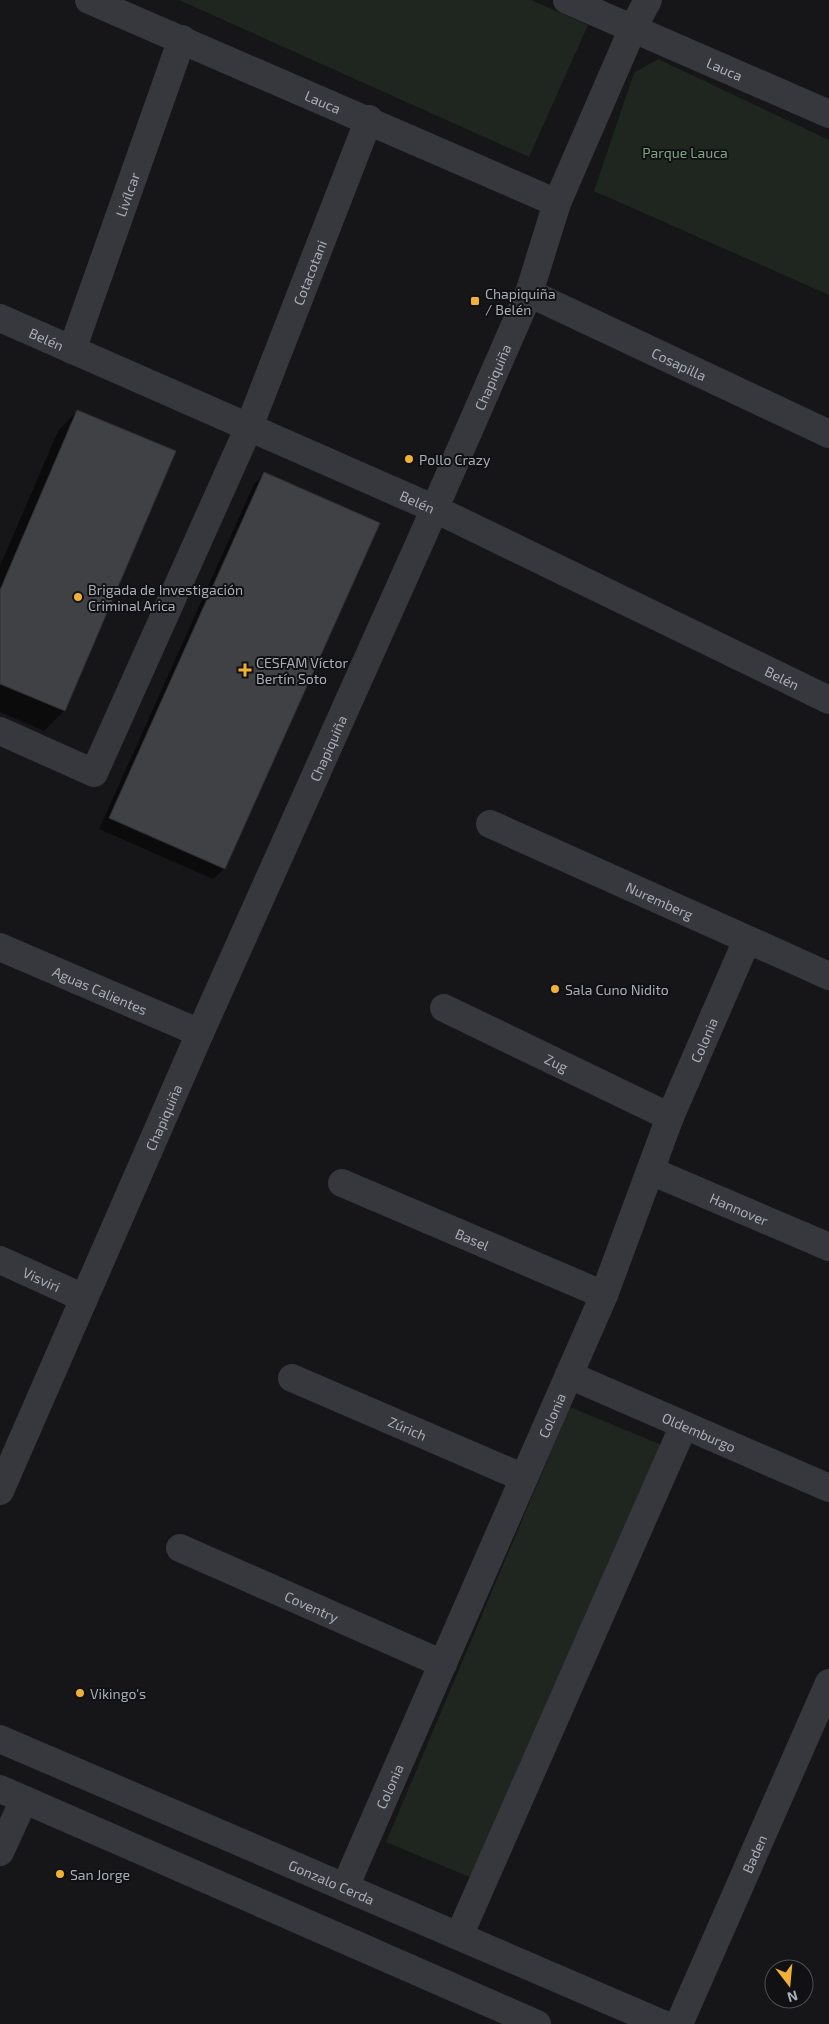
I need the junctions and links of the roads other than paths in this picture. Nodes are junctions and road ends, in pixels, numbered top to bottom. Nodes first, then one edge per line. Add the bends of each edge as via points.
1 (90, 0) edge
2 (567, 0) edge
3 (648, 0) edge
4 (633, 28) junction
5 (182, 39) junction
6 (829, 114) edge
7 (369, 120) junction
8 (557, 203) junction
9 (529, 293) junction
10 (0, 318) edge
11 (72, 350) junction
12 (249, 427) junction
13 (829, 434) edge
14 (435, 509) junction
15 (829, 700) edge
16 (0, 731) edge
17 (490, 824) dead end
18 (747, 940) junction
19 (0, 947) edge
20 (829, 976) edge
21 (444, 1008) dead end
22 (200, 1032) junction
23 (670, 1117) junction
24 (651, 1171) junction
25 (342, 1183) dead end
26 (829, 1247) edge
27 (0, 1260) edge
28 (604, 1295) junction
29 (84, 1298) junction
30 (569, 1375) junction
31 (292, 1378) dead end
32 (684, 1425) junction
33 (524, 1478) junction
34 (2, 1481) edge
35 (829, 1488) edge
36 (180, 1548) dead end
37 (443, 1664) junction
38 (829, 1683) edge
39 (0, 1739) edge
40 (12, 1795) edge
41 (0, 1852) edge
42 (345, 1887) junction
43 (459, 1936) junction
44 (537, 2024) edge
45 (663, 2024) edge
46 (679, 2024) edge

1 - 5 street, Lauca
2 - 4 street, Lauca
3 - 4 street, Chapiquiña
4 - 6 street, Lauca
4 - 8 street, Chapiquiña
5 - 7 street, Lauca
5 - 11 street, Livílcar
7 - 8 street, Lauca
7 - 12 street, Cotacotani
8 - 9 street, Chapiquiña
9 - 13 street, Cosapilla
9 - 14 street, Chapiquiña
10 - 11 street, Belén
11 - 12 street, Belén
12 - 14 street, Belén
12 - 16 street, Cotacotani via 94,772
14 - 15 street, Belén
14 - 22 street, Chapiquiña
17 - 18 street, Nuremberg
18 - 20 street, Nuremberg
18 - 23 street, Colonia
19 - 22 street, Aguas Calientes
21 - 23 street, Zug
22 - 29 street, Chapiquiña
23 - 24 street, Colonia
24 - 26 street, Hannover
24 - 28 street, Colonia
25 - 28 street, Basel
27 - 29 street, Visviri
28 - 30 street, Colonia
29 - 34 street, Chapiquiña
30 - 32 street, Oldemburgo
30 - 33 street, Colonia
31 - 33 street, Zúrich
32 - 35 street, Oldemburgo
32 - 43 street
33 - 37 street, Colonia
36 - 37 street, Coventry
37 - 42 street, Colonia
38 - 46 street, Baden
39 - 42 street, Gonzalo Cerda
40 - 41 street
40 - 44 street
42 - 43 street, Gonzalo Cerda
43 - 45 street, Gonzalo Cerda

